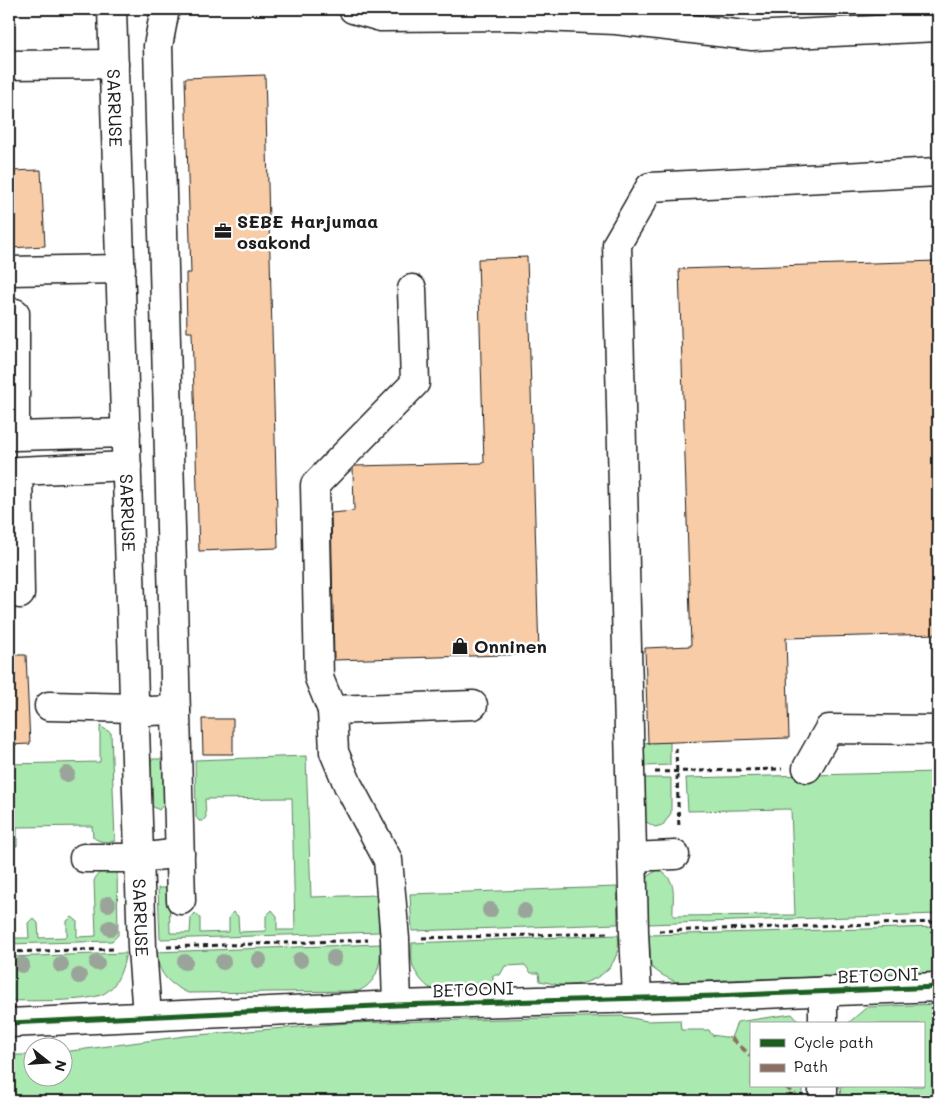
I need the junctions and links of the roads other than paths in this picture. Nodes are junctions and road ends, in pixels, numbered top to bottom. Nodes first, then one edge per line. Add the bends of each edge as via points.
1 (112, 9) edge
2 (165, 9) edge
3 (353, 9) edge
4 (616, 15) edge
5 (938, 26) edge
6 (114, 64) junction
7 (9, 65) edge
8 (160, 146) junction
9 (117, 148) junction
10 (938, 172) edge
11 (121, 269) junction
12 (9, 271) edge
13 (412, 289) dead end
14 (15, 313) dead end
15 (126, 433) junction
16 (127, 466) junction
17 (20, 594) dead end
18 (473, 705) dead end
19 (49, 706) dead end
20 (135, 708) junction
21 (176, 710) junction
22 (332, 710) junction
23 (938, 730) edge
24 (807, 768) road end
25 (677, 846) road end
26 (180, 853) junction
27 (632, 857) junction
28 (84, 858) dead end
29 (139, 858) junction
30 (181, 900) dead end
31 (938, 987) edge
32 (823, 991) junction
33 (638, 997) junction
34 (398, 1005) junction
35 (147, 1016) junction
36 (823, 1022) edge
37 (9, 1023) edge
38 (823, 1088) edge
39 (823, 1101) edge

1 - 6 street, SARRUSE
2 - 8 street via 158,46
3 - 4 street via 381,17
4 - 5 street via 752,36
6 - 7 street
6 - 9 street, SARRUSE
8 - 9 street
8 - 21 street
9 - 11 street, SARRUSE
10 - 27 street via 650,187 617,244
11 - 12 street
11 - 15 street, SARRUSE
13 - 22 street via 415,383 315,485 319,678
14 - 15 street via 16,436
15 - 16 street, SARRUSE
16 - 17 street via 18,471
16 - 20 street, SARRUSE
18 - 22 street
19 - 20 street
20 - 21 street
20 - 29 street, SARRUSE
21 - 26 street
22 - 34 street via 334,752 388,860
23 - 24 street via 829,729
25 - 27 street
26 - 29 street
26 - 30 street
27 - 33 street
28 - 29 street
29 - 35 street, SARRUSE
31 - 32 street, BETOONI
32 - 33 street, BETOONI
32 - 36 street
33 - 34 street, BETOONI
34 - 35 street, BETOONI
35 - 37 street, BETOONI
38 - 39 street

